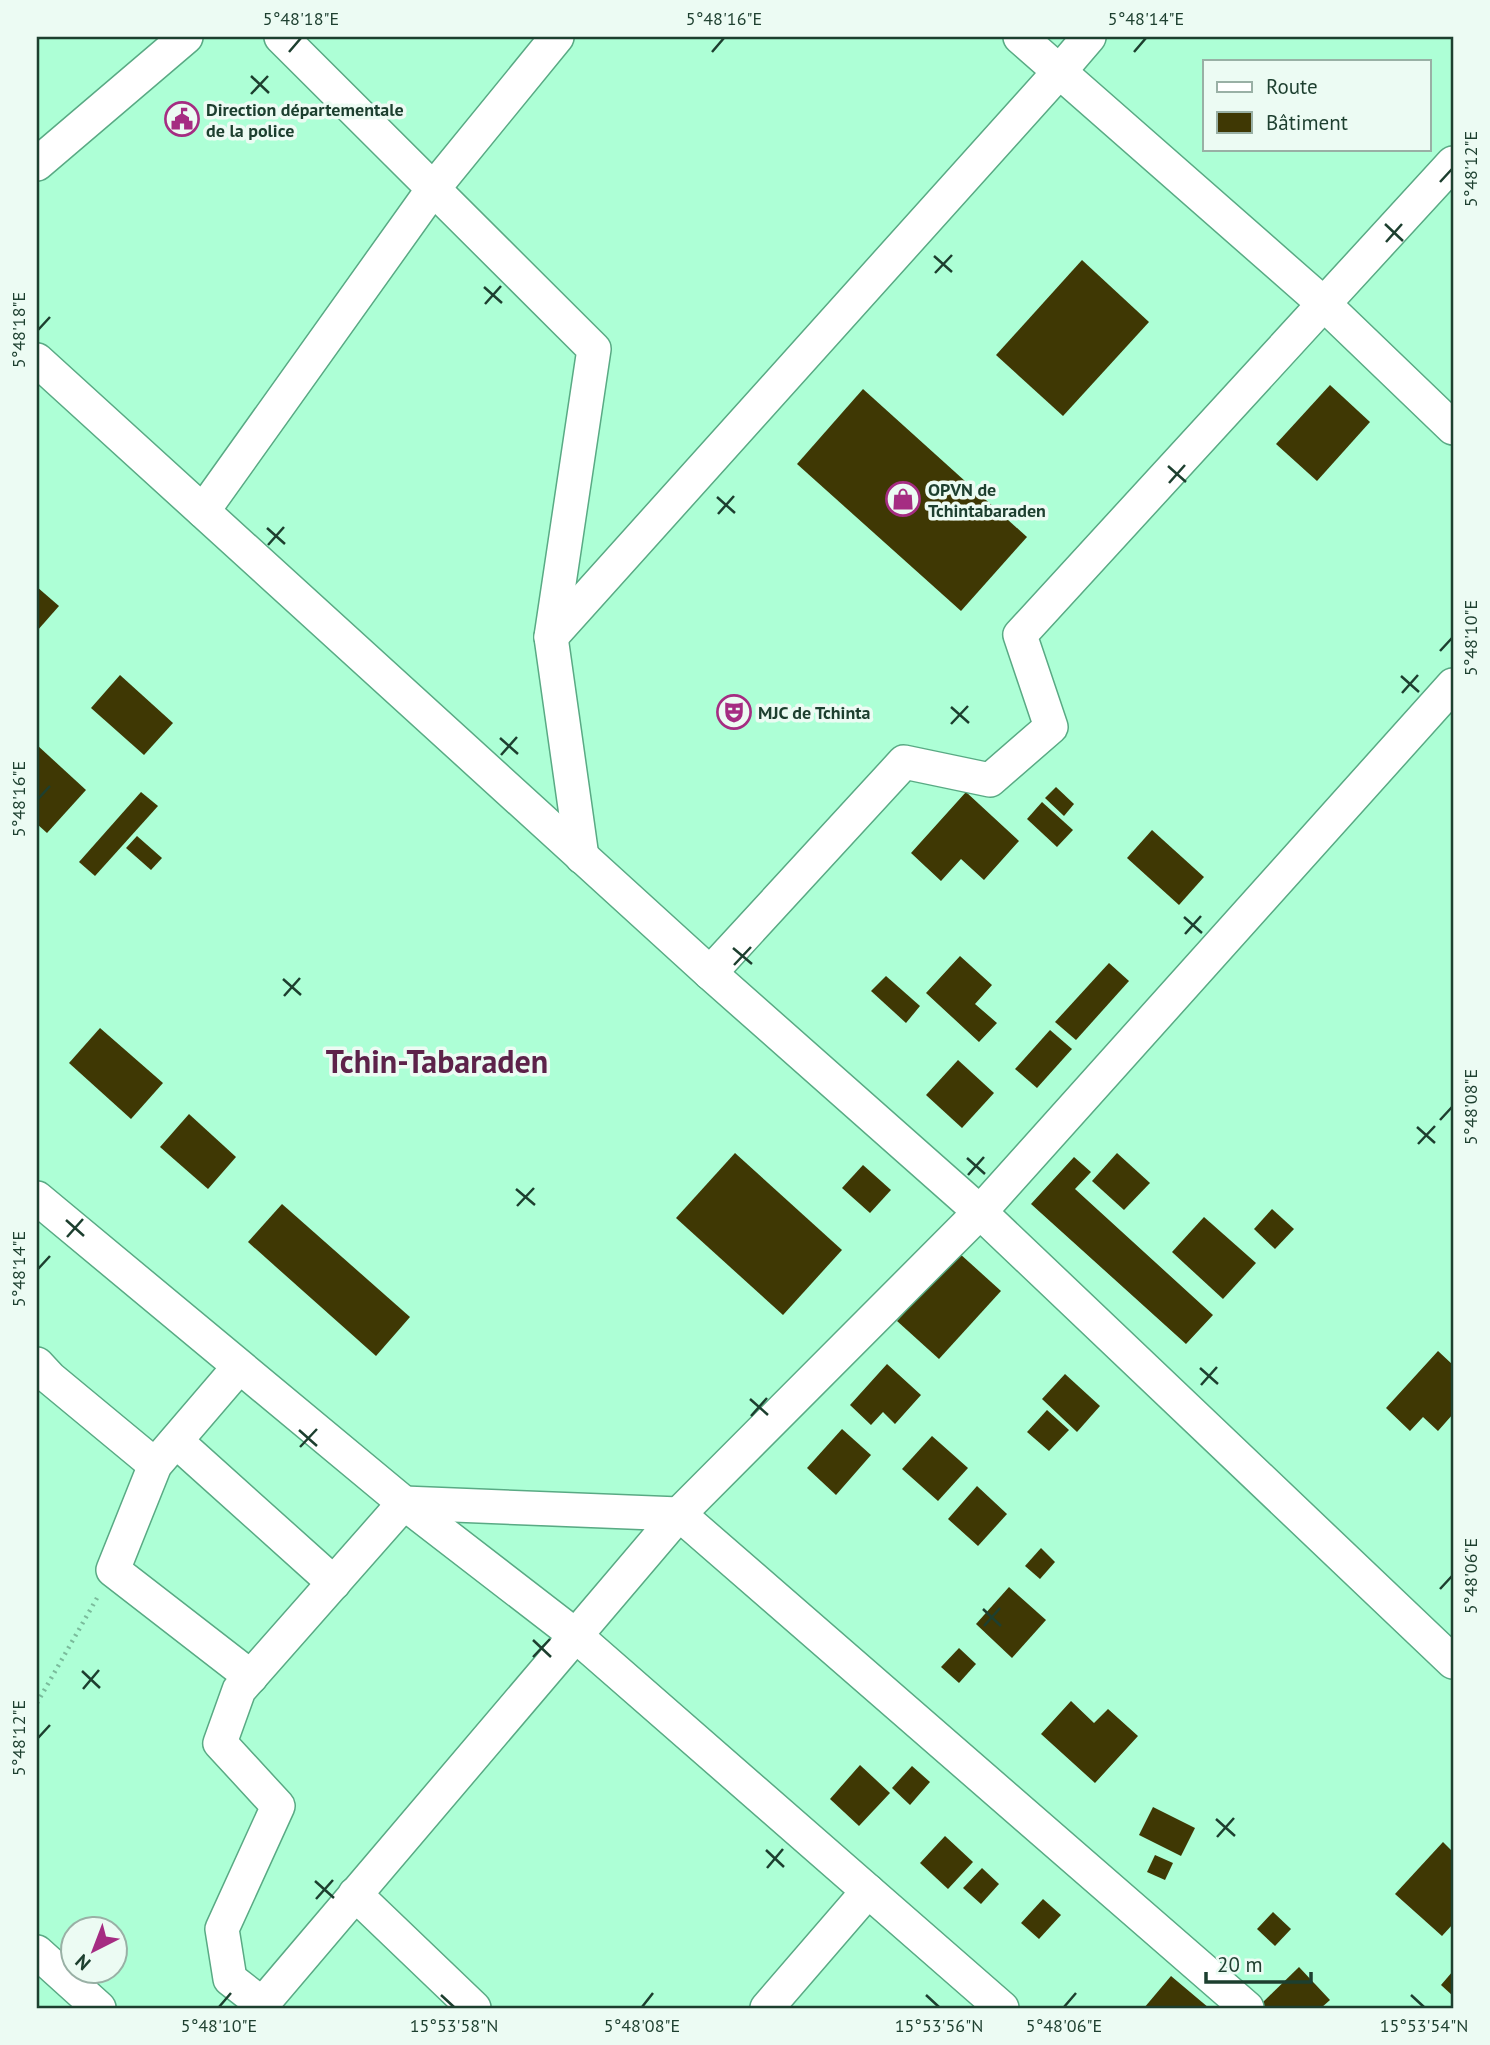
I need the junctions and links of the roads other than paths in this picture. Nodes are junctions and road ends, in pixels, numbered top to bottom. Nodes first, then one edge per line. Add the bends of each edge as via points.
1 (187, 37) edge
2 (281, 37) edge
3 (557, 37) edge
4 (1020, 37) edge
5 (1089, 37) edge
6 (1059, 72) junction
7 (1453, 163) edge
8 (37, 164) edge
9 (433, 189) junction
10 (1324, 303) junction
11 (37, 360) edge
12 (1453, 428) edge
13 (203, 511) junction
14 (551, 637) junction
15 (1453, 685) edge
16 (582, 857) junction
17 (710, 973) junction
18 (37, 1198) edge
19 (980, 1212) junction
20 (37, 1364) edge
21 (239, 1367) junction
22 (165, 1453) junction
23 (404, 1503) junction
24 (679, 1514) junction
25 (334, 1583) junction
26 (575, 1635) junction
27 (1453, 1662) edge
28 (251, 1677) junction
29 (868, 1891) junction
30 (355, 1894) junction
31 (37, 1952) edge
32 (260, 2006) edge
33 (99, 2008) edge
34 (474, 2008) edge
35 (767, 2008) edge
36 (1002, 2008) edge
37 (1247, 2008) edge

1 - 8 street
2 - 9 street
3 - 9 street
4 - 6 street
5 - 6 street
6 - 10 street
6 - 14 street
7 - 10 street
9 - 13 street
9 - 14 street via 594,349
10 - 12 street
10 - 17 street via 1020,635 1051,727 990,780 904,762
11 - 13 street
13 - 16 street
14 - 16 street
15 - 19 street
16 - 17 street
17 - 19 street
18 - 21 street
19 - 24 street
19 - 27 street
20 - 22 street via 50,1378
21 - 22 street
21 - 23 street
22 - 25 street
22 - 28 street via 113,1570
23 - 24 street
23 - 25 street
23 - 26 street
24 - 26 street
24 - 37 street
25 - 28 street
26 - 29 street
26 - 30 street
28 - 32 street via 239,1690 220,1743 278,1806 222,1929 230,1979
29 - 35 street
29 - 36 street
30 - 32 street
30 - 34 street
31 - 33 street

